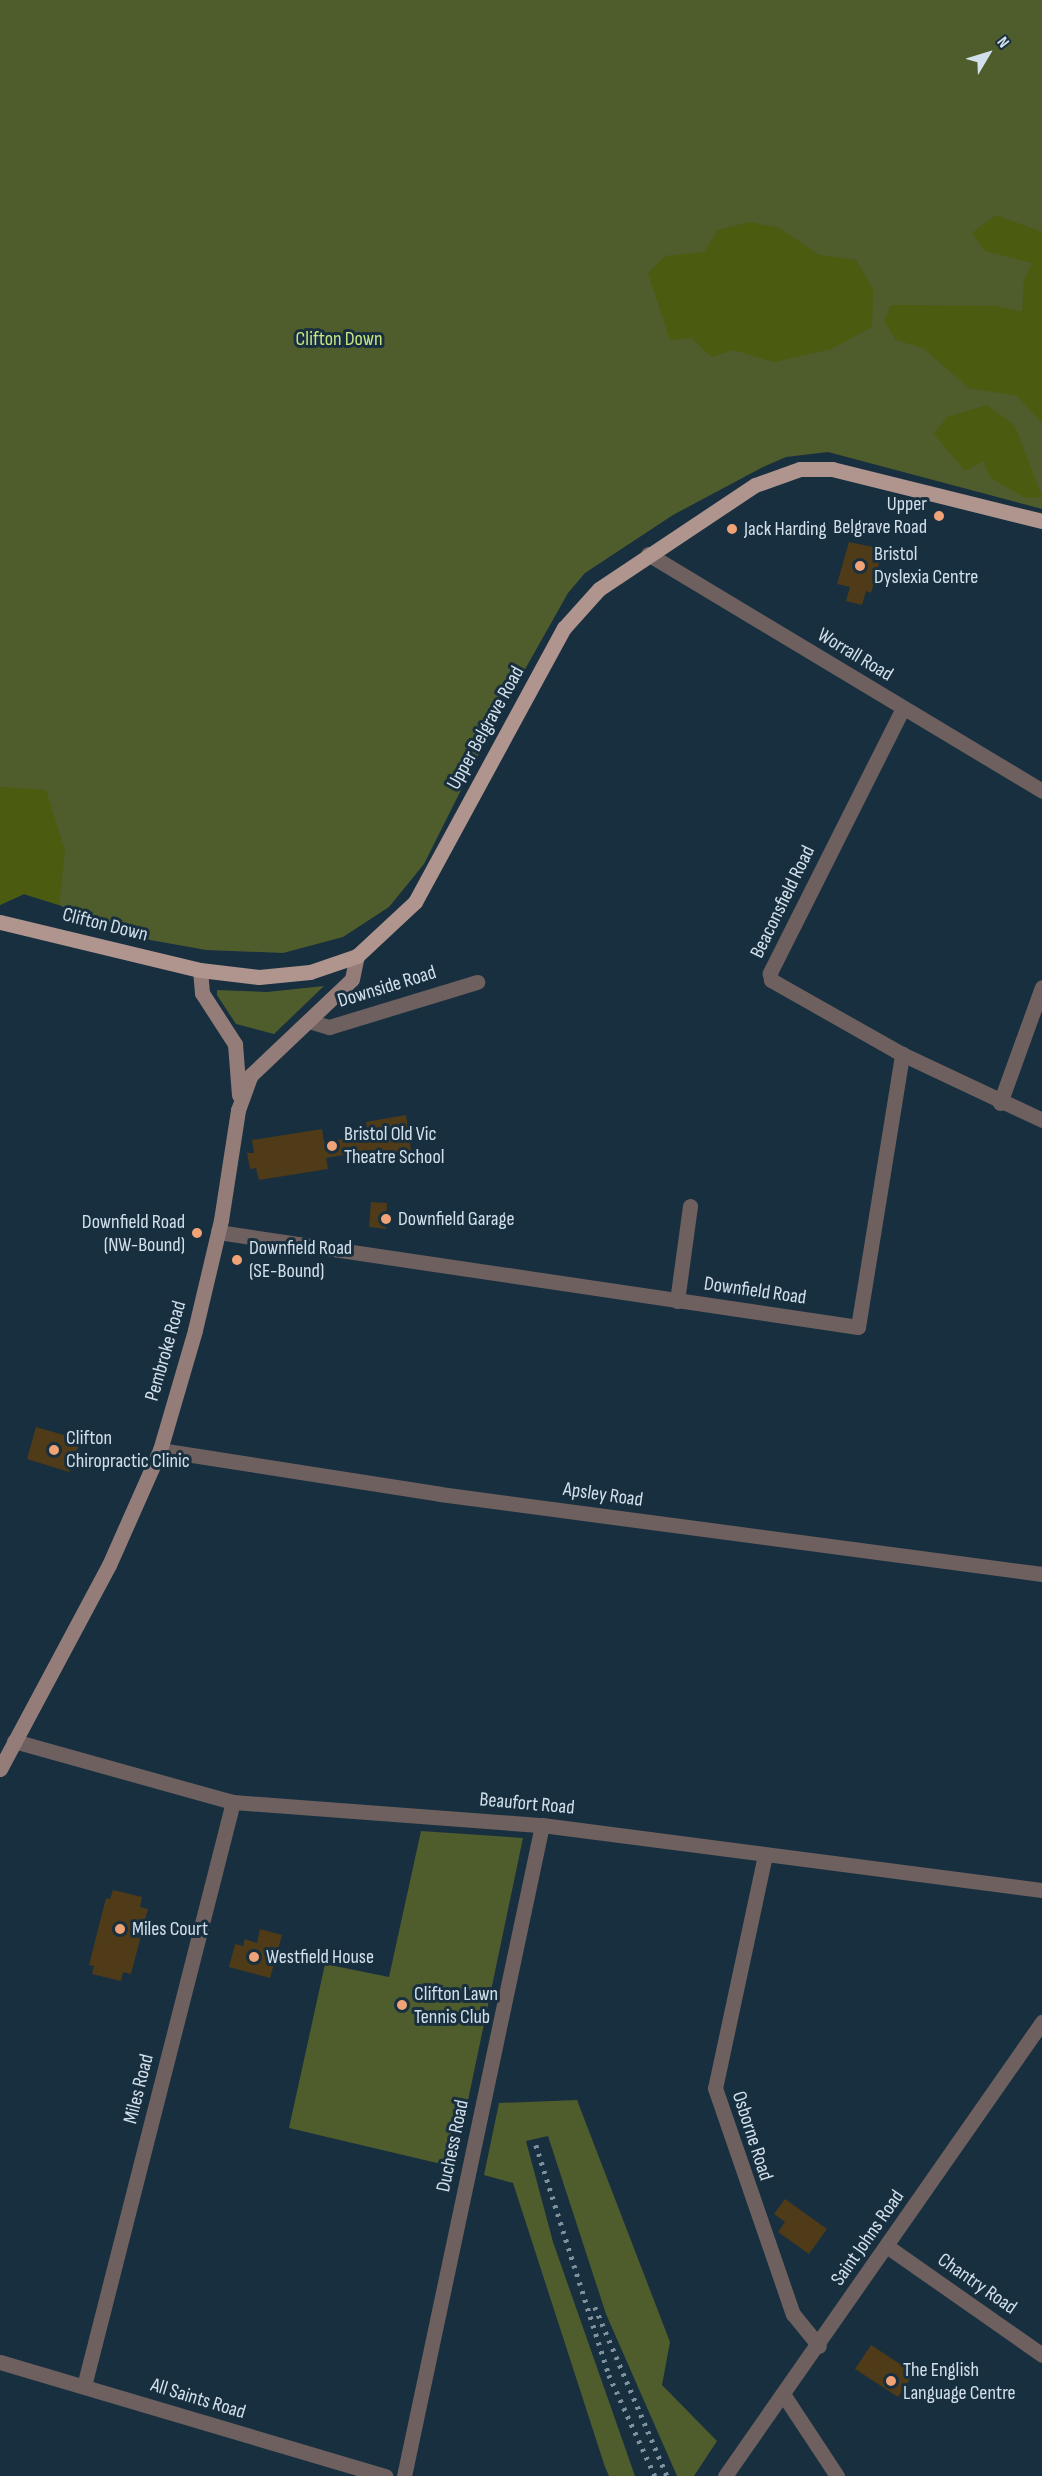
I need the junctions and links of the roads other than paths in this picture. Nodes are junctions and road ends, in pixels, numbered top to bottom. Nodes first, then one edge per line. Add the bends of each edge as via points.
1 (1042, 521) edge
2 (648, 554) junction
3 (903, 708) junction
4 (1042, 791) edge
5 (0, 923) edge
6 (357, 956) junction
7 (200, 970) junction
8 (477, 982) dead end
9 (1042, 987) edge
10 (309, 1021) junction
11 (902, 1054) junction
12 (1000, 1103) junction
13 (238, 1110) junction
14 (1042, 1120) edge
15 (690, 1206) dead end
16 (218, 1232) junction
17 (677, 1301) junction
18 (160, 1450) junction
19 (1042, 1574) edge
20 (14, 1741) junction
21 (0, 1769) edge
22 (233, 1802) junction
23 (542, 1825) junction
24 (765, 1855) junction
25 (1042, 1890) edge
26 (1042, 2022) edge
27 (888, 2247) junction
28 (819, 2346) junction
29 (1042, 2355) edge
30 (0, 2362) edge
31 (84, 2386) junction
32 (783, 2394) junction
33 (385, 2476) edge
34 (404, 2476) edge
35 (725, 2476) edge
36 (837, 2476) edge

1 - 2 main road, Upper Belgrave Road via 850,472 800,469 755,485
2 - 3 street, Worrall Road
2 - 6 main road, Upper Belgrave Road via 599,589 564,628 415,902
3 - 4 street, Worrall Road
3 - 11 street, Beaconsfield Road via 770,973 771,980
5 - 7 main road, Clifton Down
6 - 7 main road, Clifton Down via 310,972 259,977
6 - 10 main road, Pembroke Road via 352,979
7 - 13 main road via 202,993 235,1044
8 - 10 street, Downside Road via 329,1027
9 - 12 street
10 - 13 main road, Pembroke Road via 250,1075
11 - 12 street
11 - 17 street, Downfield Road via 858,1327
12 - 14 street
13 - 16 main road, Pembroke Road
15 - 17 street
16 - 17 street, Downfield Road
16 - 18 main road, Pembroke Road
18 - 19 street, Apsley Road via 440,1494
18 - 20 main road, Pembroke Road via 109,1565
20 - 21 main road, Pembroke Road
20 - 22 street, Beaufort Road
22 - 23 street, Beaufort Road
22 - 31 street, Miles Road
23 - 24 street, Beaufort Road
23 - 34 street, Duchess Road
24 - 25 street, Beaufort Road
24 - 28 street, Osborne Road via 715,2088 793,2314
26 - 27 street, Saint Johns Road
27 - 28 street, Saint Johns Road
27 - 29 street, Chantry Road
28 - 32 street, Saint Johns Road
30 - 31 street, All Saints Road
31 - 33 street, All Saints Road
32 - 35 street, Saint Johns Road
32 - 36 street

